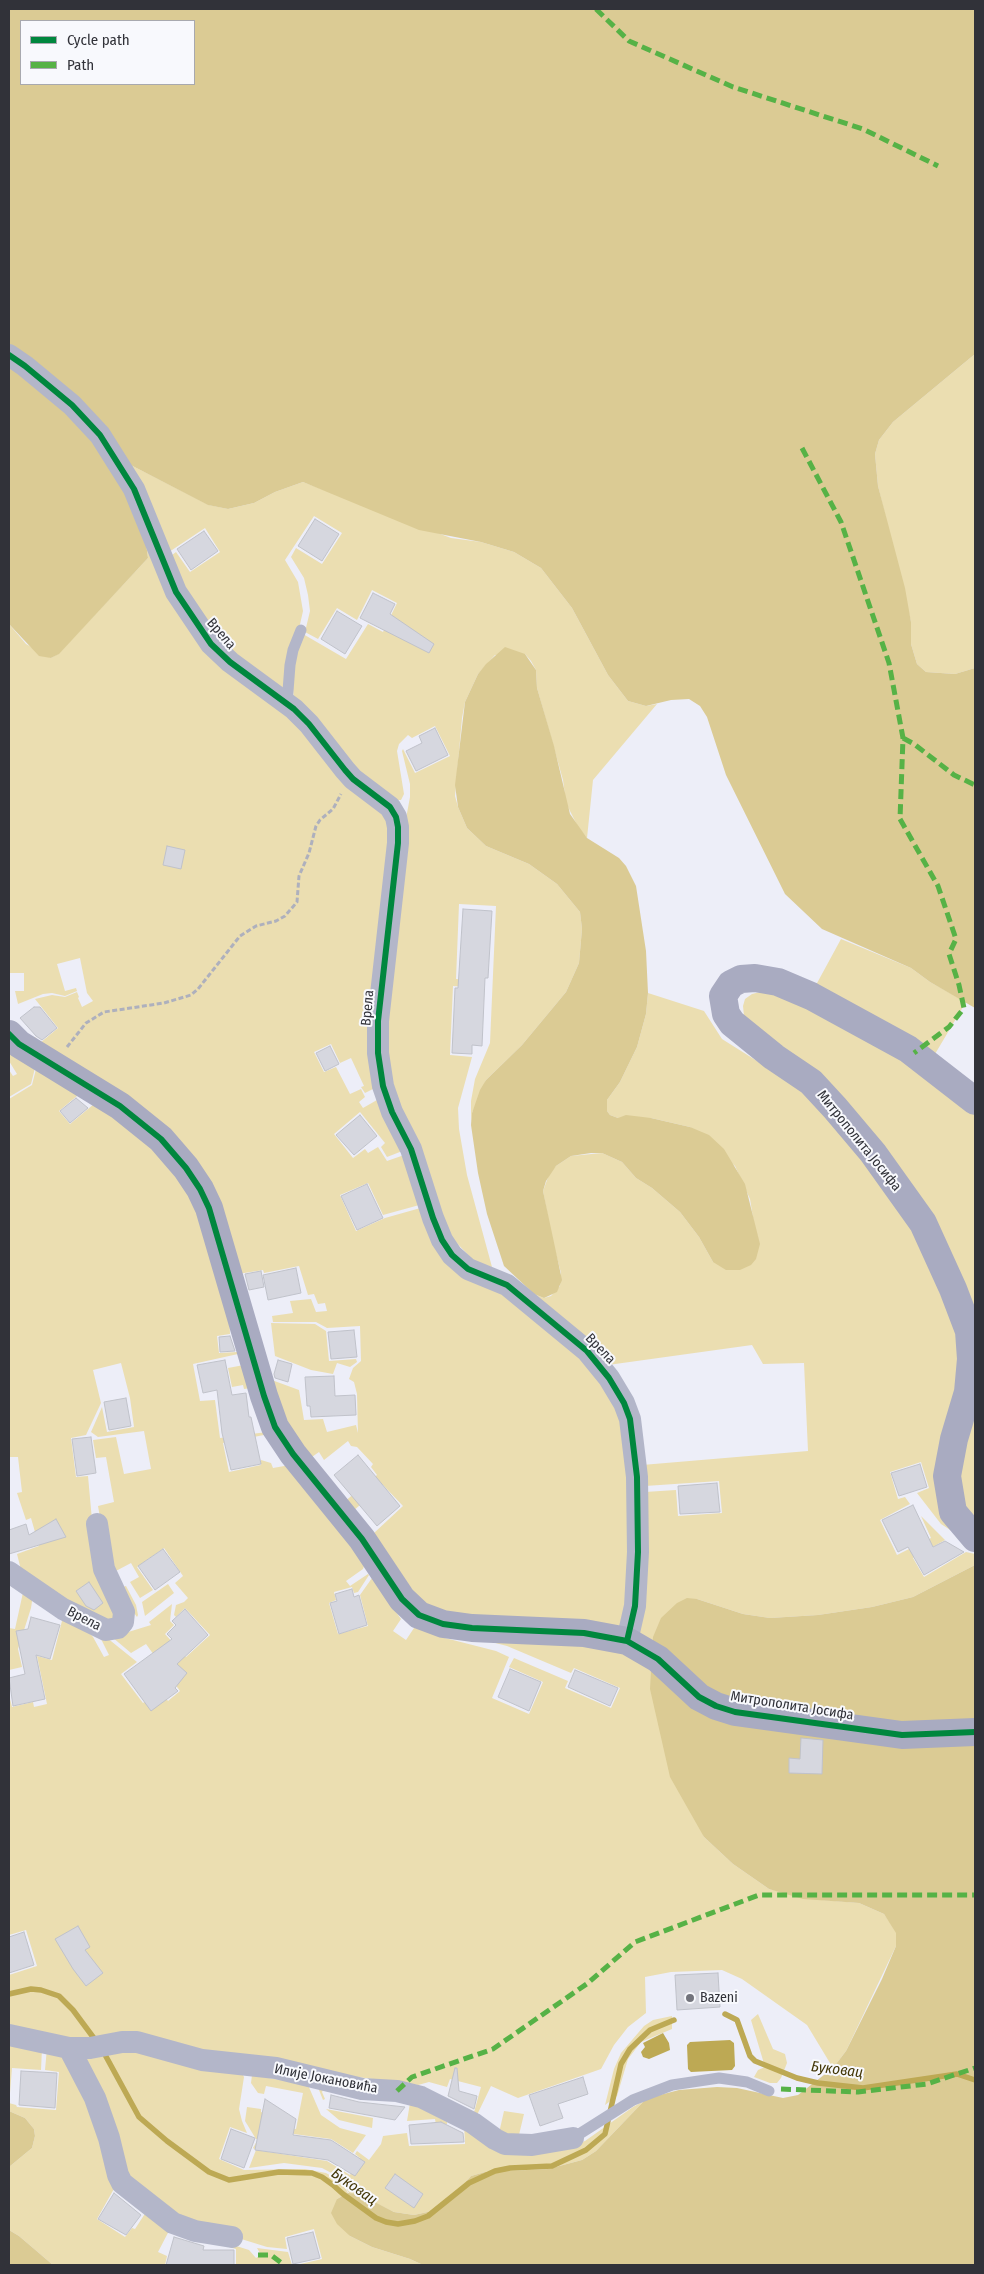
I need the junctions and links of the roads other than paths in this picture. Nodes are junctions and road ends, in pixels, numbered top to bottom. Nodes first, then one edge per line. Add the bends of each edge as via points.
1 (9, 355) edge
2 (301, 630) dead end
3 (287, 704) junction
4 (9, 1034) edge
5 (975, 1101) edge
6 (97, 1524) dead end
7 (975, 1538) edge
8 (9, 1572) edge
9 (627, 1641) junction
10 (975, 1732) edge
11 (9, 2035) edge
12 (89, 2047) junction
13 (769, 2091) dead end
14 (573, 2138) joint
15 (232, 2237) dead end

1 - 3 street, Врела via 72,405 100,435 134,489 176,592 210,644
2 - 3 lane via 290,664
3 - 9 street, Врела via 308,724 353,779 390,807 396,817 398,827 378,1021 378,1053 383,1086 411,1149 442,1240 452,1255 468,1269 507,1285 587,1351 609,1378 630,1419 638,1477 638,1552 635,1606
4 - 9 street via 18,1044 120,1106 161,1139 186,1168 200,1188 221,1244 275,1427 292,1454 362,1539 411,1608 419,1615 443,1624 584,1633
5 - 7 street, Митрополита Јосифа via 908,1049 811,996 778,982 741,978 731,984 723,996 726,1014 732,1023 811,1082 835,1108 873,1154 927,1231 969,1331 968,1392 954,1439 948,1476 953,1512
6 - 8 street, Врела via 104,1569 124,1612 123,1622 118,1628 106,1630 63,1609
9 - 10 street, Митрополита Јосифа via 658,1659 699,1697 735,1712 902,1735
11 - 12 street, Илије Јокановића
12 - 14 street, Илије Јокановића via 137,2042 202,2060 276,2068 362,2089 421,2096 505,2144 532,2145
12 - 15 street via 95,2098 122,2183 173,2223
13 - 14 lane via 736,2080 703,2080 672,2085 620,2107

